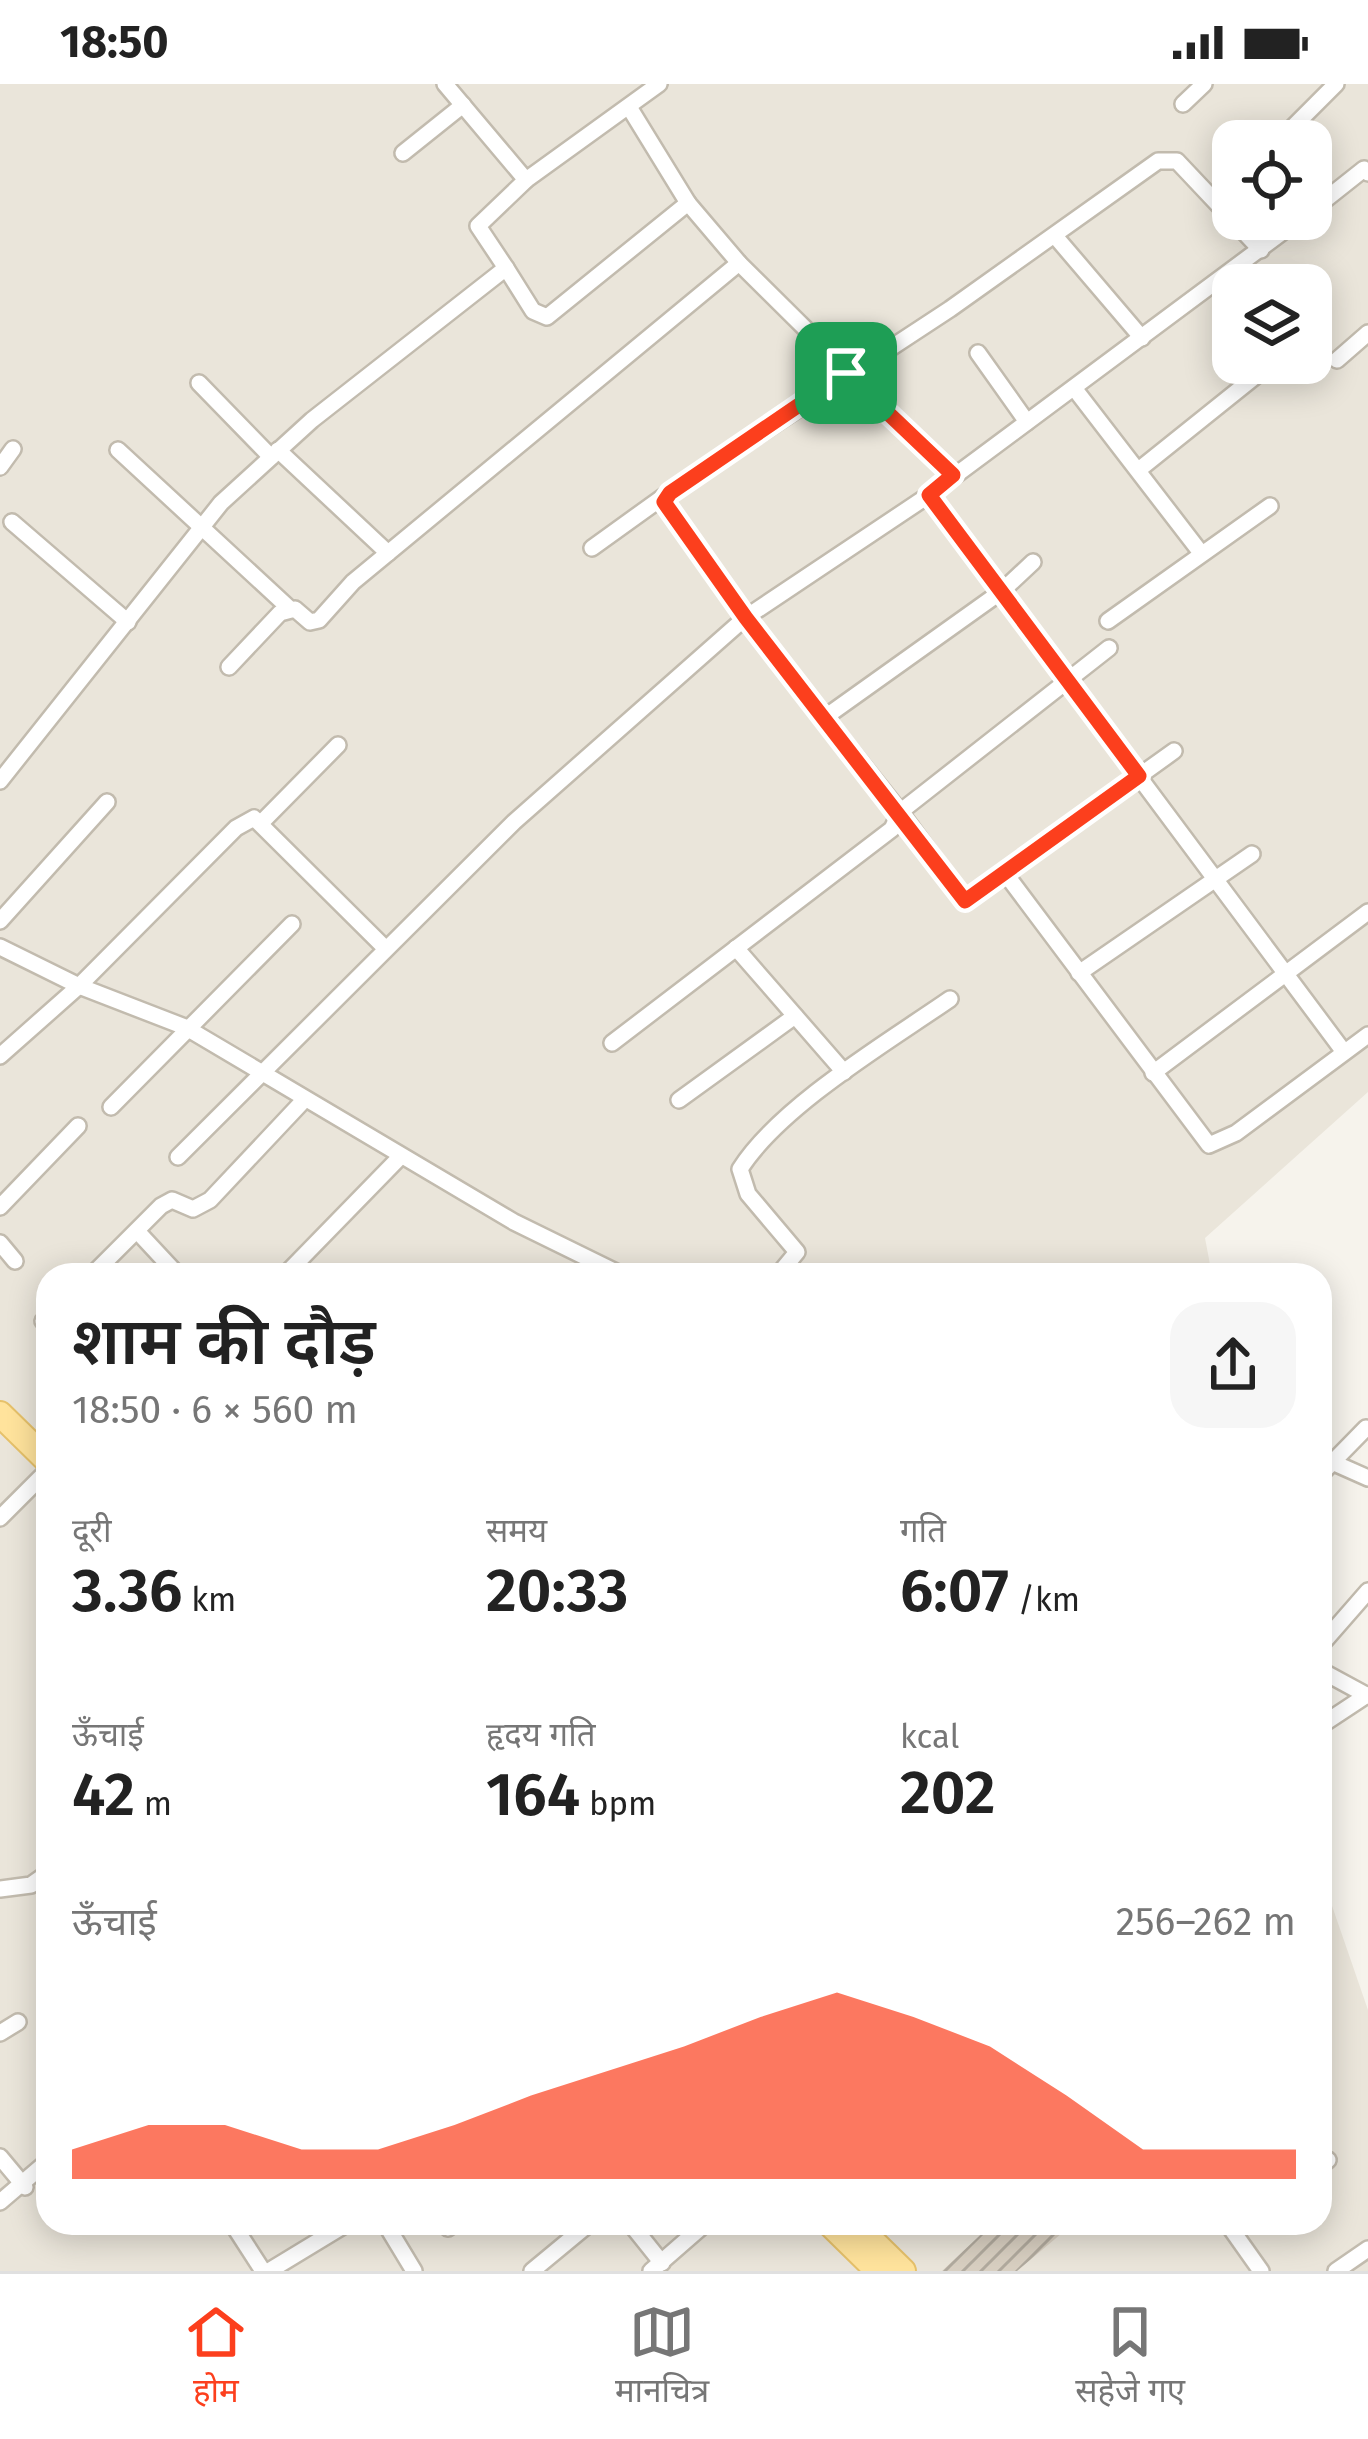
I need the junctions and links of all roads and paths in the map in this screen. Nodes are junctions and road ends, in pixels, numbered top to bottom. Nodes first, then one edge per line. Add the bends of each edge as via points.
1 (445, 84) edge
2 (659, 84) edge
3 (1204, 84) edge
4 (1336, 84) edge
5 (1183, 104) dead end
6 (463, 105) junction
7 (629, 107) junction
8 (1300, 120) edge
9 (403, 153) dead end
10 (1367, 169) edge
11 (526, 180) junction
12 (1332, 195) edge
13 (688, 203) junction
14 (1055, 236) junction
15 (1274, 240) edge
16 (1262, 250) junction
17 (739, 263) junction
18 (1248, 264) edge
19 (506, 268) junction
20 (1212, 293) edge
21 (1368, 333) edge
22 (1142, 338) junction
23 (978, 353) dead end
24 (1337, 361) dead end
25 (846, 373) junction
26 (199, 382) dead end
27 (1246, 384) edge
28 (1074, 388) junction
29 (1027, 422) junction
30 (14, 449) dead end
31 (118, 449) dead end
32 (275, 453) junction
33 (0, 467) edge
34 (1141, 468) junction
35 (953, 475) junction
36 (670, 493) junction
37 (929, 495) junction
38 (1270, 506) dead end
39 (12, 521) dead end
40 (203, 528) junction
41 (592, 548) dead end
42 (388, 554) junction
43 (1202, 554) junction
44 (1033, 562) dead end
45 (1002, 591) junction
46 (289, 608) junction
47 (746, 618) junction
48 (1108, 620) dead end
49 (128, 622) junction
50 (1109, 648) dead end
51 (229, 668) dead end
52 (1067, 677) junction
53 (824, 718) junction
54 (338, 745) dead end
55 (1174, 751) dead end
56 (1139, 776) junction
57 (0, 781) edge
58 (107, 802) dead end
59 (900, 812) junction
60 (263, 821) junction
61 (1252, 854) dead end
62 (1005, 873) junction
63 (1215, 877) junction
64 (1368, 912) edge
65 (0, 921) edge
66 (292, 924) dead end
67 (0, 946) edge
68 (385, 948) junction
69 (736, 948) junction
70 (1079, 973) junction
71 (1284, 974) junction
72 (79, 986) junction
73 (950, 999) dead end
74 (795, 1016) junction
75 (185, 1027) junction
76 (1368, 1035) edge
77 (612, 1043) dead end
78 (1344, 1052) junction
79 (0, 1056) edge
80 (844, 1072) junction
81 (1153, 1073) junction
82 (265, 1075) junction
83 (305, 1099) junction
84 (679, 1100) dead end
85 (111, 1107) dead end
86 (79, 1126) dead end
87 (178, 1156) dead end
88 (401, 1156) junction
89 (0, 1207) edge
90 (137, 1232) junction
91 (0, 1243) edge
92 (15, 1261) dead end
93 (105, 1263) edge
94 (167, 1263) edge
95 (297, 1263) edge
96 (598, 1263) edge
97 (787, 1263) edge
98 (0, 1393) edge
99 (0, 1414) edge
100 (36, 1427) edge
101 (1366, 1428) edge
102 (36, 1453) edge
103 (1332, 1463) edge
104 (1332, 1470) edge
105 (1368, 1478) edge
106 (36, 1479) edge
107 (0, 1518) edge
108 (1368, 1591) edge
109 (1332, 1632) edge
110 (1332, 1677) edge
111 (1367, 1696) edge
112 (1332, 1718) edge
113 (36, 1881) edge
114 (0, 1889) edge
115 (17, 2022) dead end
116 (0, 2033) edge
117 (0, 2157) edge
118 (36, 2174) edge
119 (24, 2186) junction
120 (0, 2202) edge
121 (240, 2235) edge
122 (328, 2235) edge
123 (393, 2235) edge
124 (576, 2235) edge
125 (637, 2235) edge
126 (692, 2235) edge
127 (841, 2235) edge
128 (866, 2235) edge
129 (1239, 2235) edge
130 (1368, 2249) edge
131 (656, 2267) edge
132 (266, 2271) edge
133 (414, 2271) edge
134 (532, 2271) edge
135 (878, 2271) edge
136 (903, 2271) edge
137 (1262, 2271) edge
138 (1336, 2271) edge

1 - 6 street
2 - 7 street
3 - 5 street
4 - 8 street
6 - 9 street
6 - 11 street
7 - 11 street
7 - 13 street
10 - 12 street
11 - 19 street via 478,226
13 - 17 street
13 - 19 street via 547,317 532,311
14 - 16 street via 1140,169 1177,161
14 - 22 street
14 - 25 street
15 - 16 street
16 - 18 street
17 - 25 street
17 - 42 street
19 - 32 street
20 - 22 street
21 - 24 street
22 - 28 street
23 - 29 street
25 - 35 street
25 - 36 street
26 - 32 street
27 - 34 street
28 - 29 street
28 - 34 street
29 - 35 street
30 - 33 street
31 - 40 street
32 - 40 street
32 - 42 street
34 - 43 street
35 - 37 street
36 - 41 street
36 - 47 street via 664,502 672,521
37 - 45 street
37 - 47 street
38 - 43 street
39 - 49 street
40 - 46 street
40 - 49 street
42 - 46 street via 319,620
43 - 48 street
44 - 45 street
45 - 52 street
45 - 53 street
46 - 51 street
47 - 53 street
47 - 68 street
49 - 57 street
50 - 52 street
52 - 56 street
52 - 59 street
53 - 59 street
54 - 60 street
55 - 56 street
56 - 62 street
56 - 63 street
58 - 65 street
59 - 62 street via 965,901
59 - 69 street via 892,829
60 - 68 street
60 - 72 street via 236,828
61 - 63 street
62 - 70 street
63 - 70 street
63 - 71 street
64 - 71 street
66 - 75 street
67 - 72 street
68 - 82 street
69 - 74 street
69 - 77 street
70 - 81 street
71 - 78 street
71 - 81 street
72 - 75 street
72 - 79 street
73 - 80 street
74 - 80 street
74 - 84 street
75 - 82 street
75 - 85 street
76 - 78 street
78 - 81 street via 1209,1145
80 - 97 street via 740,1169 748,1194 796,1252
82 - 83 street
82 - 87 street
83 - 88 street
83 - 90 street via 210,1200 193,1209 172,1200
86 - 89 street
88 - 95 street
88 - 96 street
90 - 93 street
90 - 94 street
91 - 92 street
98 - 100 main road
99 - 102 main road
101 - 103 street
104 - 105 street
106 - 107 street
108 - 109 street
110 - 111 street
111 - 112 street
113 - 114 street
115 - 116 street
117 - 119 street
118 - 119 street
119 - 120 street
121 - 132 street
122 - 132 street
123 - 133 street
124 - 134 street
125 - 131 street
126 - 131 street
127 - 135 main road
128 - 136 main road
129 - 137 street
130 - 138 street

